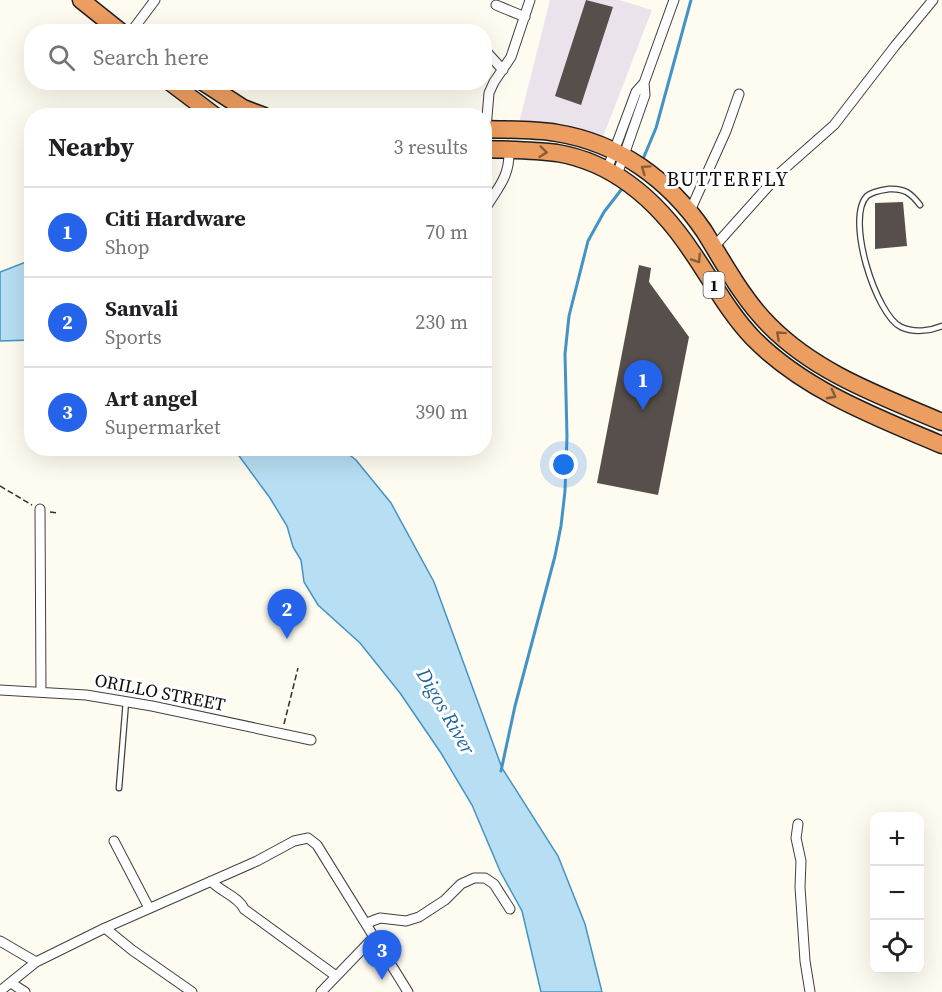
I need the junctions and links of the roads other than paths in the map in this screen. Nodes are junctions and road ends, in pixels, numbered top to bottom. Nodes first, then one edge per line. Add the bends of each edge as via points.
1 (81, 0) edge
2 (154, 0) edge
3 (530, 0) edge
4 (674, 0) edge
5 (933, 0) edge
6 (496, 5) dead end
7 (525, 17) junction
8 (111, 24) edge
9 (137, 24) edge
10 (492, 58) edge
11 (503, 70) junction
12 (492, 88) edge
13 (181, 90) edge
14 (215, 90) edge
15 (491, 90) edge
16 (739, 94) dead end
17 (204, 108) edge
18 (243, 108) edge
19 (487, 108) edge
20 (492, 129) edge
21 (492, 150) edge
22 (509, 150) junction
23 (619, 153) junction
24 (612, 172) junction
25 (492, 200) edge
26 (920, 205) dead end
27 (690, 211) junction
28 (713, 248) junction
29 (942, 326) edge
30 (942, 422) edge
31 (942, 445) edge
32 (40, 509) road end
33 (0, 690) edge
34 (41, 692) junction
35 (126, 701) junction
36 (312, 740) dead end
37 (119, 788) dead end
38 (798, 824) dead end
39 (114, 841) dead end
40 (211, 881) junction
41 (149, 908) junction
42 (510, 909) dead end
43 (367, 923) junction
44 (105, 928) junction
45 (375, 936) junction
46 (0, 941) edge
47 (36, 962) junction
48 (336, 976) junction
49 (11, 982) junction
50 (326, 990) edge
51 (0, 991) edge
52 (25, 992) edge
53 (192, 992) edge
54 (408, 992) edge
55 (810, 992) edge

1 - 8 highway
2 - 9 street
3 - 7 street
4 - 23 street via 644,83 645,95
5 - 28 street via 834,125 782,171
6 - 7 street
7 - 11 street
10 - 11 street
11 - 12 street
13 - 17 highway
14 - 18 highway
15 - 19 street
16 - 27 street
20 - 23 highway, 1 via 559,134
21 - 22 highway, 1
22 -> 24 highway, 1 via 558,154
22 - 25 street via 505,181
23 - 24 street
27 -> 23 highway, 1 via 655,176
24 -> 31 highway, 1 via 644,195 671,222 737,318 774,357 817,387
26 - 29 lane via 904,190 877,191 868,196 860,217 864,258 874,289 900,327 923,331
27 - 28 highway, 1
30 -> 28 highway, 1 via 856,385 798,350 767,323
32 - 34 street
33 - 34 street, ORILLO STREET
34 - 35 street, ORILLO STREET
35 - 36 street, ORILLO STREET
35 - 37 lane
38 - 55 street
39 - 41 street
40 - 41 street
40 - 43 street via 294,840 308,838 317,845
40 - 48 street
41 - 44 street
42 - 43 street via 494,884 485,878 474,878 419,917 406,921 380,918
43 - 45 street
44 - 47 street
44 - 53 street
45 - 48 street
45 - 54 street
46 - 47 street
47 - 49 street
48 - 50 street
49 - 51 street
49 - 52 street

